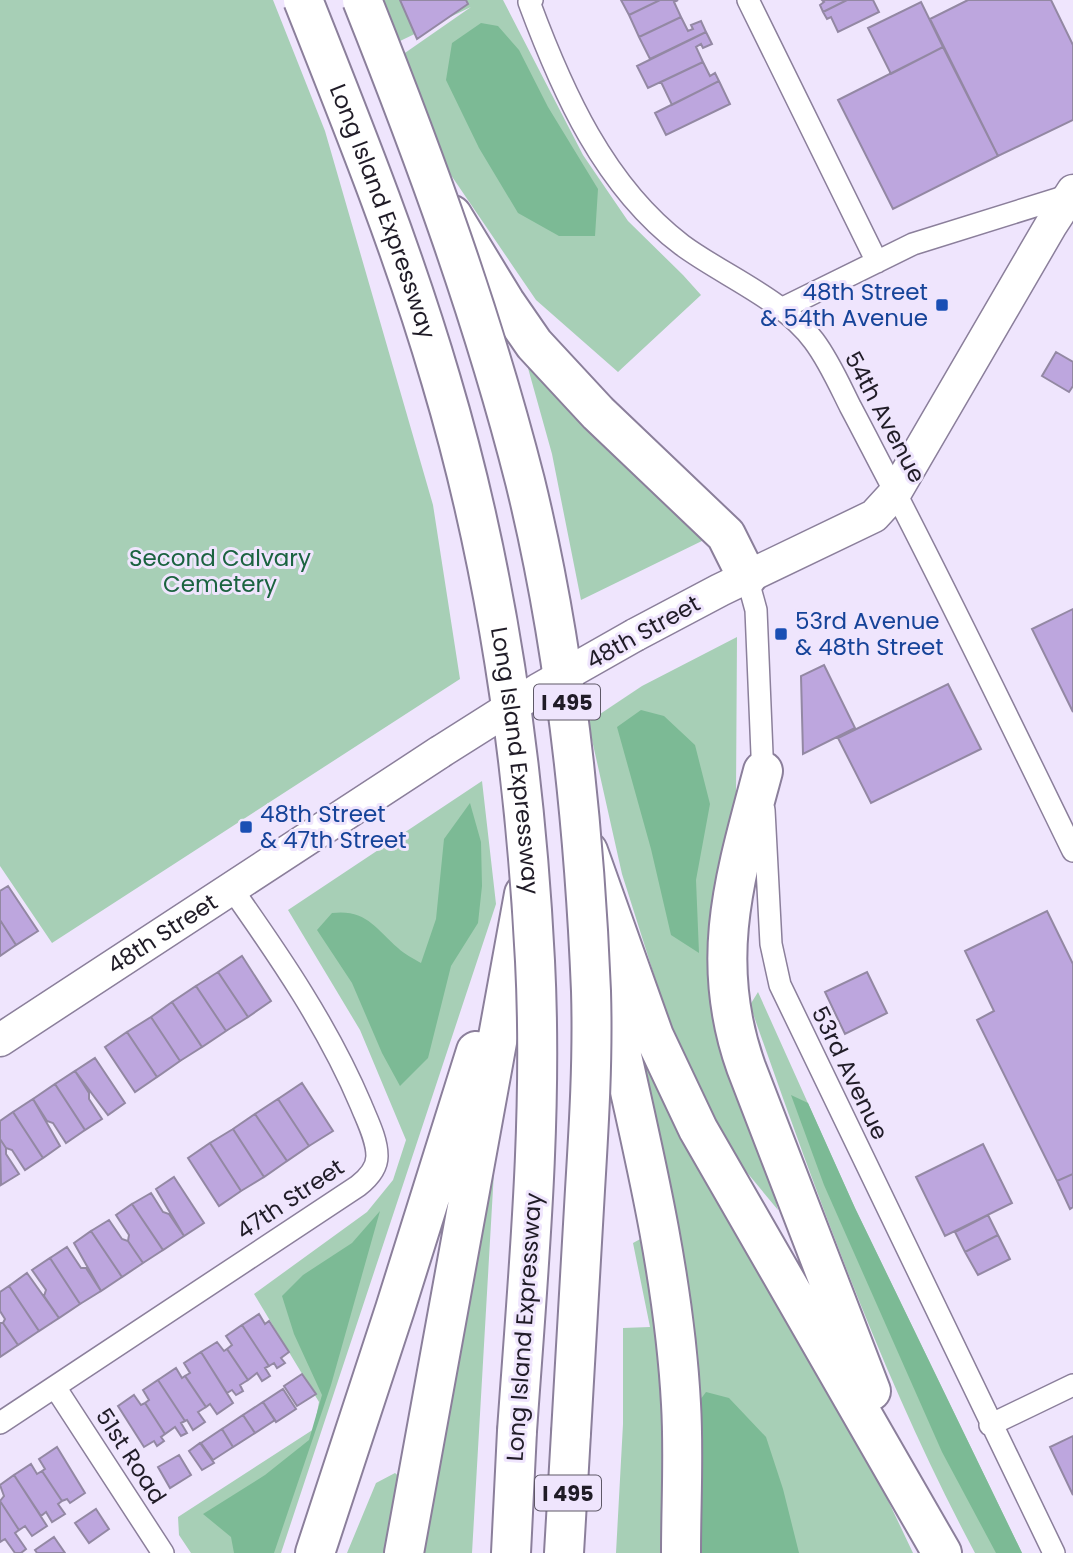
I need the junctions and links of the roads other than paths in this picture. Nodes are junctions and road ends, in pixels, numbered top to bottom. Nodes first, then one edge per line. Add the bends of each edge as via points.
1 (303, 0) edge
2 (320, 0) edge
3 (344, 0) edge
4 (362, 0) edge
5 (748, 0) edge
6 (530, 1) edge
7 (385, 101) junction
8 (1071, 193) edge
9 (877, 262) junction
10 (781, 309) junction
11 (895, 493) junction
12 (747, 577) junction
13 (559, 766) junction
14 (763, 771) junction
15 (1073, 851) edge
16 (232, 888) junction
17 (520, 919) junction
18 (0, 1040) edge
19 (1073, 1385) edge
20 (55, 1387) junction
21 (0, 1423) edge
22 (990, 1425) junction
23 (513, 1508) junction
24 (922, 1517) junction
25 (163, 1553) edge
26 (315, 1553) edge
27 (404, 1553) edge
28 (503, 1553) edge
29 (510, 1553) edge
30 (564, 1553) edge
31 (681, 1553) edge
32 (942, 1553) edge
33 (1054, 1553) edge

1 - 23 highway, Long Island Expressway / I 495, bridge via 382,197 443,384 488,575 505,670 529,865 535,964 534,1162
2 - 17 highway via 429,285 503,572 535,792 534,842
3 - 7 highway
4 - 30 highway, I 495, bridge via 433,181 495,370 525,483 562,663 582,839 591,995 591,1087
5 - 9 street
6 - 10 street, 54th Avenue via 573,108 623,184 680,243
7 - 12 highway via 520,325 598,413 726,535
7 - 13 highway via 454,288 483,388 526,569
8 - 9 street, 48th Street via 913,244
8 - 11 street, 48th Street
9 - 10 street, 48th Street
10 - 11 street, 54th Avenue via 826,359
11 - 12 street, 48th Street via 874,516
11 - 15 street, 54th Avenue
12 - 14 street, 53rd Avenue via 756,610
12 - 16 street, 48th Street, bridge via 538,690
13 - 24 highway via 638,993 676,1084 723,1174
13 - 31 highway via 662,1250 681,1402
14 - 22 street, 53rd Avenue via 768,914 779,985
14 - 24 highway via 731,900 730,1012 746,1067
16 - 18 street, 48th Street
16 - 20 street, 47th Street via 333,1047 366,1117 376,1164 358,1186
17 - 26 highway
17 - 27 highway
19 - 22 street
20 - 21 street, 47th Street
20 - 25 street, 51st Road
22 - 33 street, 53rd Avenue
23 - 28 highway
23 - 29 highway, Long Island Expressway / I 495
24 - 32 highway

